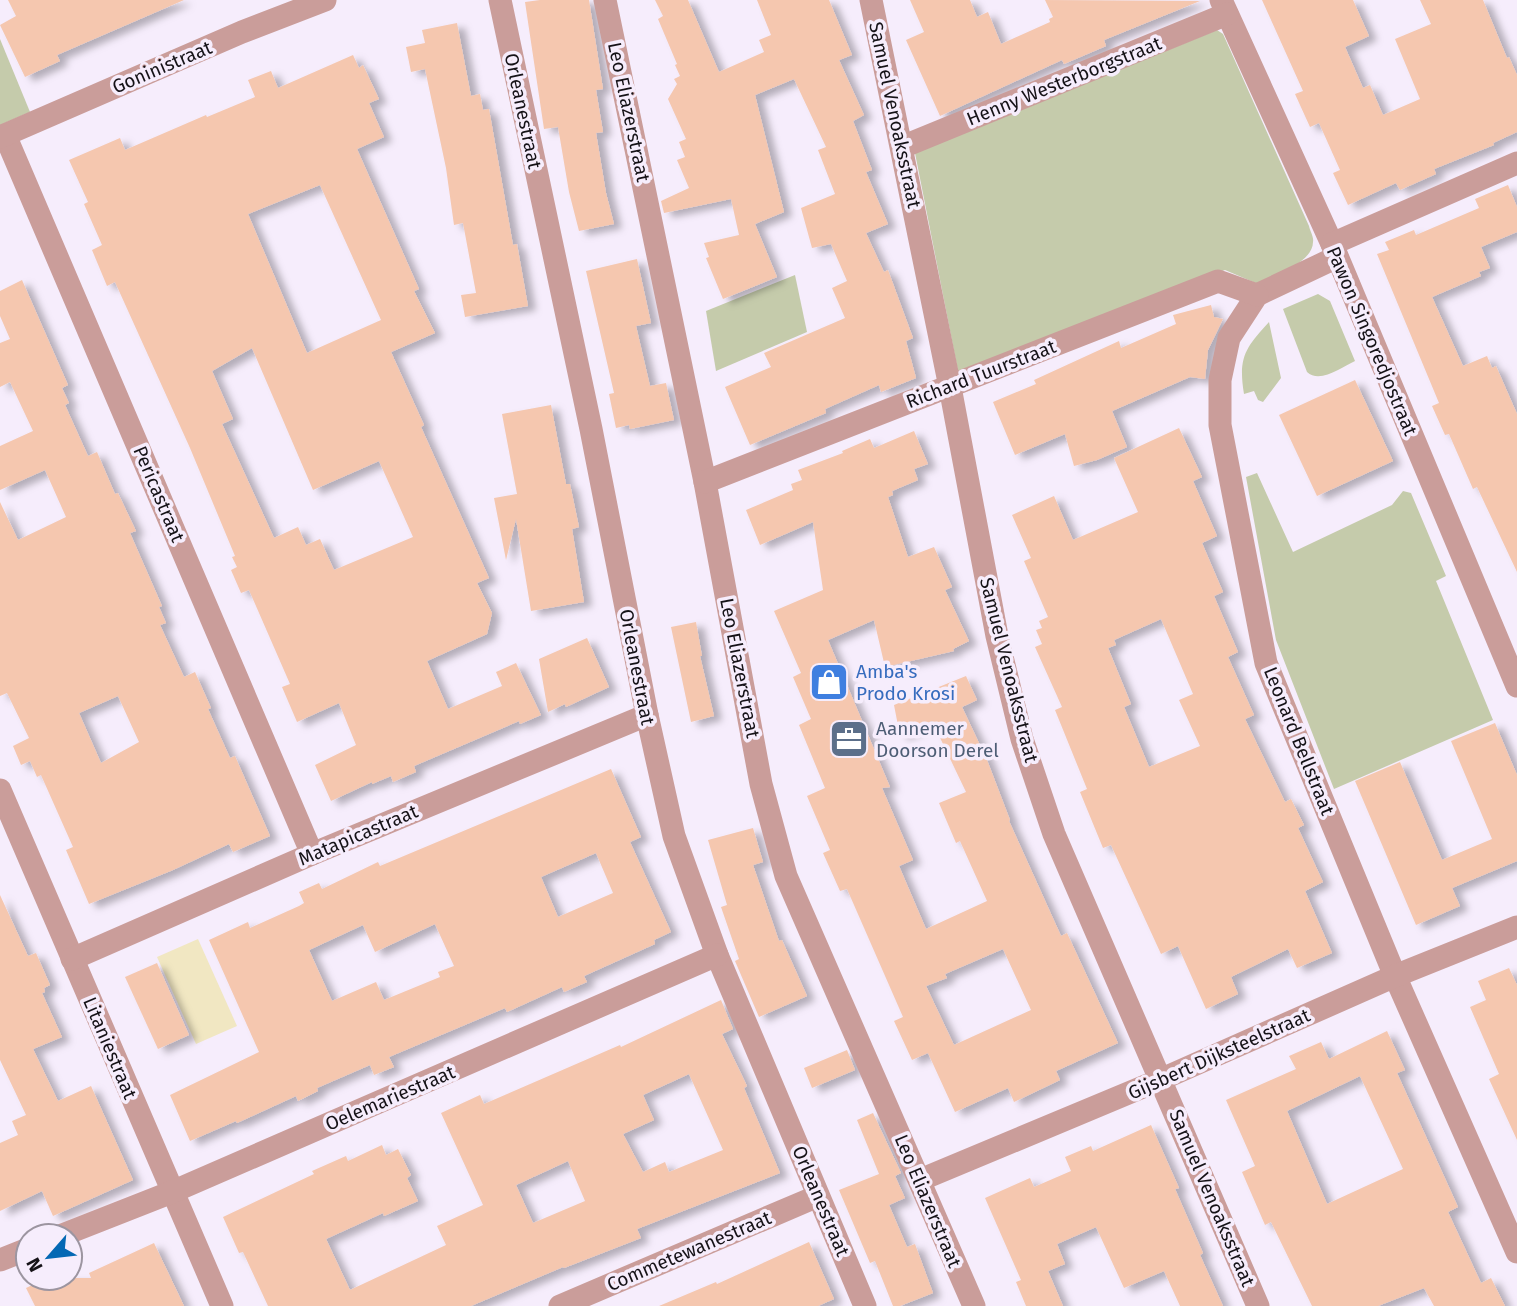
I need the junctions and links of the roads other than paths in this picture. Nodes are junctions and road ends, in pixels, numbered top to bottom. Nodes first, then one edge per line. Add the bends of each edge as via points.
1 (325, 0) edge
2 (500, 0) edge
3 (606, 0) edge
4 (871, 0) edge
5 (1224, 7) edge
6 (2, 136) edge
7 (902, 147) junction
8 (1517, 163) edge
9 (1335, 251) junction
10 (1257, 295) junction
11 (950, 387) junction
12 (705, 482) junction
13 (1517, 686) edge
14 (647, 715) junction
15 (0, 790) edge
16 (312, 854) junction
17 (1517, 927) edge
18 (718, 955) junction
19 (72, 959) junction
20 (1395, 976) junction
21 (1162, 1080) junction
22 (920, 1180) junction
23 (172, 1192) junction
24 (818, 1196) junction
25 (84, 1227) edge
26 (1517, 1252) edge
27 (222, 1306) edge
28 (560, 1306) edge
29 (865, 1306) edge
30 (974, 1306) edge
31 (1258, 1306) edge

1 - 6 street, Goninistraat
2 - 14 street, Orleanestraat
3 - 12 street, Leo Eliazerstraat
4 - 7 street, Samuel Venoaksstraat
5 - 7 street, Henny Westerborgstraat
5 - 9 street, Pawon Singoredjostraat
6 - 16 street, Pericastraat
7 - 11 street, Samuel Venoaksstraat
8 - 9 street
9 - 10 street
9 - 13 street, Pawon Singoredjostraat
10 - 11 street, Richard Tuurstraat via 1218,281
10 - 20 street, Leonard Bellstraat via 1229,338 1220,380 1220,425 1266,663
11 - 12 street, Richard Tuurstraat
11 - 21 street, Samuel Venoaksstraat via 997,636 1022,739 1054,834
12 - 22 street, Leo Eliazerstraat via 761,784 786,876
14 - 16 street, Matapicastraat
14 - 18 street, Orleanestraat via 674,836
15 - 19 street, Litaniestraat
16 - 19 street, Matapicastraat
17 - 20 street, Gijsbert Dijksteelstraat
18 - 23 street, Oelemariestraat
18 - 24 street, Orleanestraat
19 - 23 street, Litaniestraat
20 - 21 street, Gijsbert Dijksteelstraat
20 - 26 street, Leonard Bellstraat
21 - 22 street, Gijsbert Dijksteelstraat
21 - 31 street, Samuel Venoaksstraat
22 - 30 street, Leo Eliazerstraat
23 - 25 street, Oelemariestraat
23 - 27 street, Litaniestraat
24 - 28 street, Commetewanestraat
24 - 29 street, Orleanestraat

